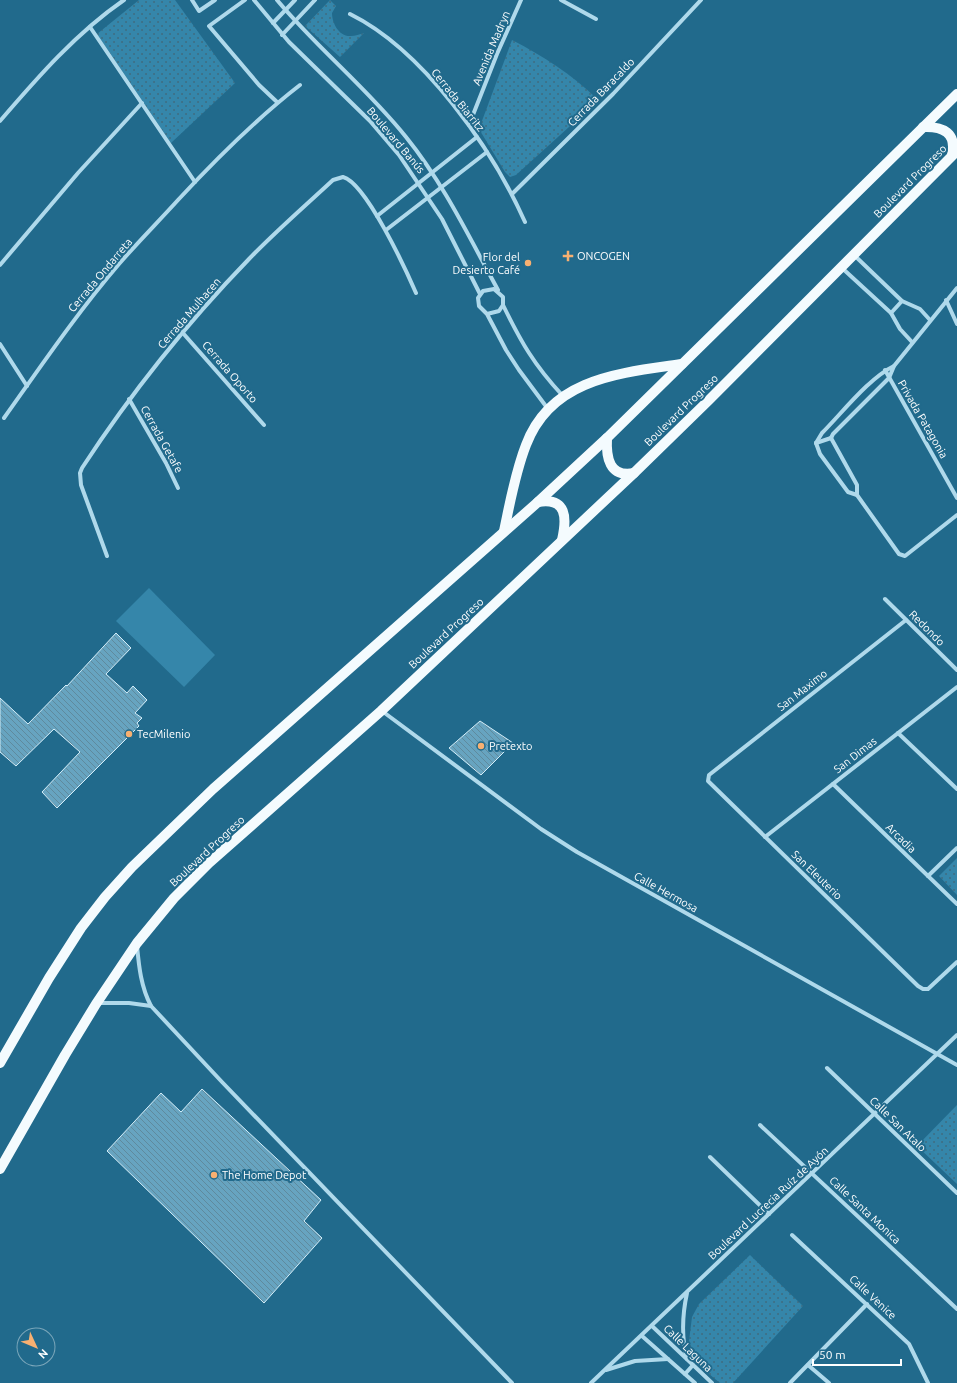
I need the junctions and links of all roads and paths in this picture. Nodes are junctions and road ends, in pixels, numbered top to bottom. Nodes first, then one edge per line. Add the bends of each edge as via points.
1 (124, 0) edge
2 (192, 0) edge
3 (215, 0) edge
4 (245, 0) edge
5 (254, 0) edge
6 (277, 0) edge
7 (295, 0) edge
8 (315, 0) edge
9 (521, 0) edge
10 (562, 0) edge
11 (701, 0) edge
12 (286, 10) junction
13 (350, 14) dead end
14 (596, 19) dead end
15 (296, 21) junction
16 (273, 23) junction
17 (90, 27) junction
18 (282, 35) junction
19 (300, 85) dead end
20 (957, 94) edge
21 (277, 102) junction
22 (142, 103) junction
23 (0, 121) edge
24 (469, 126) junction
25 (923, 127) junction
26 (477, 137) junction
27 (487, 152) junction
28 (954, 153) edge
29 (433, 172) junction
30 (195, 182) junction
31 (419, 182) junction
32 (442, 186) junction
33 (512, 194) junction
34 (429, 196) junction
35 (377, 216) junction
36 (525, 222) dead end
37 (386, 230) junction
38 (854, 255) junction
39 (0, 265) edge
40 (842, 267) junction
41 (957, 288) edge
42 (498, 290) junction
43 (416, 293) dead end
44 (480, 294) junction
45 (946, 300) junction
46 (902, 301) junction
47 (503, 305) junction
48 (891, 313) junction
49 (487, 314) junction
50 (930, 320) junction
51 (957, 324) edge
52 (182, 332) junction
53 (912, 342) junction
54 (0, 344) edge
55 (682, 364) junction
56 (894, 366) junction
57 (885, 370) junction
58 (889, 378) junction
59 (27, 386) junction
60 (563, 396) junction
61 (129, 399) junction
62 (548, 409) junction
63 (4, 418) dead end
64 (264, 425) dead end
65 (608, 438) junction
66 (832, 438) junction
67 (816, 442) junction
68 (634, 473) junction
69 (178, 488) dead end
70 (857, 494) junction
71 (957, 498) edge
72 (538, 502) junction
73 (957, 515) edge
74 (504, 531) junction
75 (562, 540) junction
76 (107, 556) dead end
77 (885, 599) dead end
78 (906, 620) junction
79 (957, 670) edge
80 (957, 687) edge
81 (381, 711) junction
82 (898, 733) junction
83 (709, 775) joint
84 (833, 784) junction
85 (957, 789) edge
86 (765, 837) junction
87 (957, 848) edge
88 (928, 876) junction
89 (957, 904) edge
90 (137, 943) junction
91 (957, 962) edge
92 (96, 1004) junction
93 (151, 1006) junction
94 (957, 1035) edge
95 (938, 1053) junction
96 (0, 1063) edge
97 (957, 1065) edge
98 (827, 1068) dead end
99 (874, 1114) junction
100 (760, 1125) dead end
101 (710, 1157) dead end
102 (0, 1169) edge
103 (813, 1173) junction
104 (957, 1193) edge
105 (769, 1214) junction
106 (792, 1235) dead end
107 (687, 1292) junction
108 (867, 1304) junction
109 (957, 1308) edge
110 (652, 1326) junction
111 (642, 1336) junction
112 (668, 1359) junction
113 (687, 1359) junction
114 (693, 1365) junction
115 (808, 1365) junction
116 (604, 1371) junction
117 (685, 1374) junction
118 (512, 1383) edge
119 (591, 1383) edge
120 (695, 1383) edge
121 (712, 1383) edge
122 (790, 1383) edge
123 (829, 1383) edge
124 (928, 1383) edge

1 - 17 street
2 - 3 street via 199,11
4 - 21 street via 209,26 259,86
5 - 16 street, Boulevard Banús
6 - 12 street, Boulevard Banús
7 - 12 street
8 - 15 street
9 - 24 street, Avenida Madryn
10 - 14 street
11 - 33 street, Cerrada Baracaldo via 613,94
12 - 15 street, Boulevard Banús
12 - 16 street
13 - 24 street, Cerrada Biarritz via 396,43 437,86
15 - 18 street
15 - 29 street, Boulevard Banús via 394,123
16 - 18 street, Boulevard Banús
17 - 22 street
17 - 23 street via 56,59
18 - 31 street, Boulevard Banús via 370,120
19 - 21 street, Cerrada Ondarreta
20 - 25 main road
21 - 30 street, Cerrada Ondarreta
22 - 30 street
22 - 39 street
24 - 26 street, Cerrada Biarritz
25 - 28 main road via 940,128 947,132 953,143
25 - 55 main road
26 - 27 street, Cerrada Biarritz
26 - 29 street
27 - 32 street
27 - 33 street, Cerrada Biarritz
28 - 38 main road, Boulevard Progreso
29 - 31 street
29 - 32 street, Boulevard Banús
30 - 59 street, Cerrada Ondarreta via 119,264 72,323
31 - 34 street, Boulevard Banús
31 - 35 street
32 - 34 street
32 - 42 street, Boulevard Banús
33 - 36 street, Cerrada Biarritz
34 - 37 street
34 - 44 street, Boulevard Banús
35 - 37 street
35 - 52 street, Cerrada Mulhacen via 353,183 343,177 333,180 250,258
37 - 43 street
38 - 40 main road, Boulevard Progreso
38 - 46 street
40 - 48 street
40 - 68 main road, Boulevard Progreso
41 - 45 street
42 - 44 street via 490,288
42 - 47 street via 503,297
44 - 49 street via 478,306
45 - 50 street
45 - 51 street
46 - 48 street
46 - 50 street via 920,309
47 - 49 street via 498,311
47 - 60 street via 523,345 541,372
48 - 53 street via 900,329
49 - 62 street via 506,350
50 - 53 street
52 - 61 street, Cerrada Mulhacen
52 - 64 street, Cerrada Oporto
53 - 56 street
54 - 59 street
55 - 60 main road via 607,376
55 - 65 main road
56 - 57 street
56 - 58 street
57 - 58 street, Privada Patagonia
57 - 67 street
58 - 66 street via 833,434
58 - 71 street, Privada Patagonia
59 - 63 street, Cerrada Ondarreta
60 - 62 main road
61 - 69 street, Cerrada Getafe
61 - 76 street, Cerrada Mulhacen via 80,473 81,486
62 - 74 main road via 533,429 526,445 518,468
65 - 68 main road via 608,458 611,466 618,472
65 - 72 main road
66 - 67 street
66 - 70 street via 857,485
67 - 70 street via 820,454 848,492
68 - 75 main road, Boulevard Progreso
70 - 73 street via 902,556
72 - 74 main road
72 - 75 main road via 548,500 558,504 563,511 565,520
74 - 96 main road via 214,789 132,867 81,928
75 - 81 main road, Boulevard Progreso
77 - 78 street, Redondo
78 - 79 street, Redondo
78 - 83 street, San Maximo
80 - 82 street, San Dimas
81 - 90 main road, Boulevard Progreso via 209,863 174,898
81 - 95 street, Calle Hermosa via 541,829 577,852
82 - 84 street, San Dimas
82 - 85 street
83 - 86 street, San Eleuterio via 708,781
84 - 86 street, San Dimas
84 - 88 street, Arcadia
86 - 91 street, San Eleuterio via 918,986 928,989
87 - 88 street
88 - 89 street, Arcadia
90 - 92 main road, Boulevard Progreso
90 - 93 street via 139,967
92 - 93 street via 129,1003
92 - 102 main road, Boulevard Progreso
93 - 118 street
94 - 95 street, Boulevard Lucrecia Ruíz de Ayón
95 - 97 street, Calle Hermosa
95 - 99 street, Boulevard Lucrecia Ruíz de Ayón
98 - 99 street, Calle San Atalo
99 - 103 street, Boulevard Lucrecia Ruíz de Ayón
99 - 104 street, Calle San Atalo
100 - 103 street, Calle Santa Monica
101 - 105 street
103 - 105 street, Boulevard Lucrecia Ruíz de Ayón
103 - 109 street, Calle Santa Monica
105 - 107 street, Boulevard Lucrecia Ruíz de Ayón
106 - 108 street, Calle Venice
107 - 110 street, Boulevard Lucrecia Ruíz de Ayón
107 - 113 street via 682,1317
108 - 115 street
108 - 124 street, Calle Venice via 912,1347
110 - 111 street, Boulevard Lucrecia Ruíz de Ayón
110 - 113 street, Calle Laguna
111 - 112 street, Calle Laguna
111 - 116 street, Boulevard Lucrecia Ruíz de Ayón
112 - 116 street via 635,1361
112 - 117 street, Calle Laguna
113 - 114 street, Calle Laguna
114 - 117 street
114 - 121 street, Calle Laguna
115 - 122 street
115 - 123 street
116 - 119 street, Boulevard Lucrecia Ruíz de Ayón
117 - 120 street, Calle Laguna

